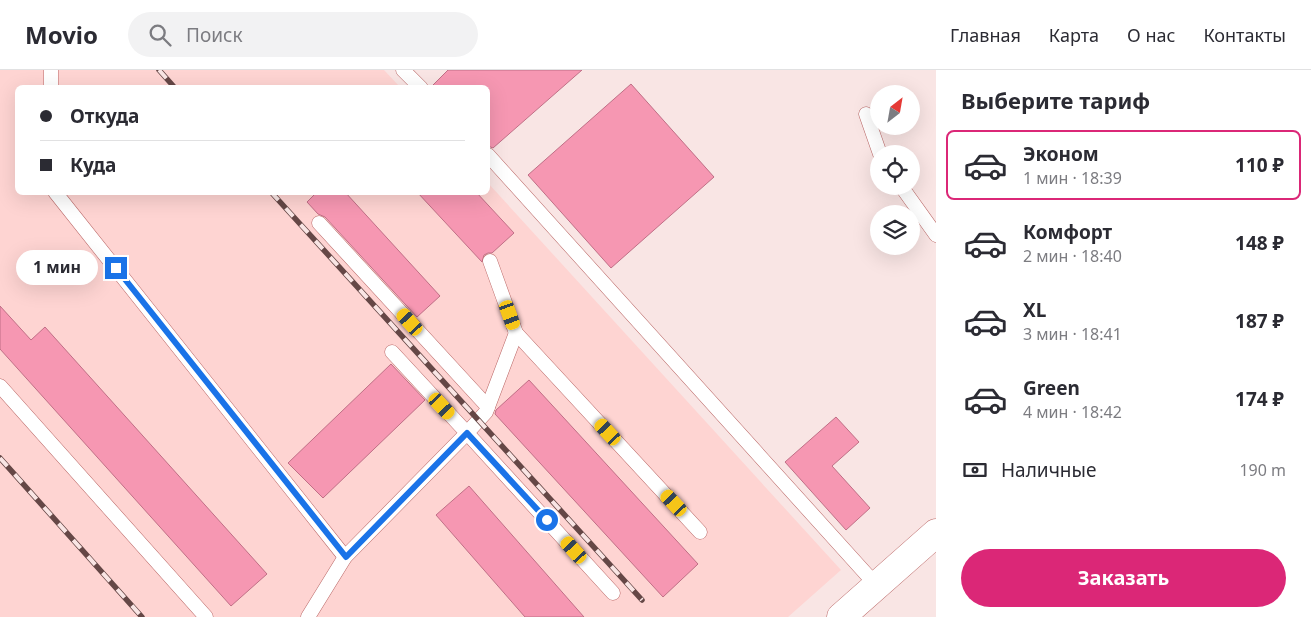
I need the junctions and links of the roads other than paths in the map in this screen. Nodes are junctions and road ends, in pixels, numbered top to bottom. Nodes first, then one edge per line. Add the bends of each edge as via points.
1 (51, 70) edge
2 (403, 70) edge
3 (51, 85) edge
4 (418, 85) edge
5 (866, 114) dead end
6 (877, 145) edge
7 (490, 156) edge
8 (57, 195) edge
9 (907, 195) edge
10 (319, 223) dead end
11 (936, 235) edge
12 (490, 261) dead end
13 (516, 333) junction
14 (392, 352) dead end
15 (0, 386) edge
16 (488, 408) junction
17 (467, 433) junction
18 (700, 532) dead end
19 (936, 533) edge
20 (346, 557) junction
21 (877, 586) junction
22 (614, 593) dead end
23 (206, 617) edge
24 (308, 617) edge
25 (841, 617) edge

1 - 3 lane
2 - 4 lane
5 - 6 lane
7 - 21 lane
8 - 20 lane
9 - 11 lane
10 - 16 lane
12 - 13 lane
13 - 16 lane
13 - 18 lane
14 - 17 lane
15 - 23 lane
16 - 17 lane
17 - 20 lane
17 - 22 lane
19 - 21 street
20 - 24 lane
21 - 25 street

